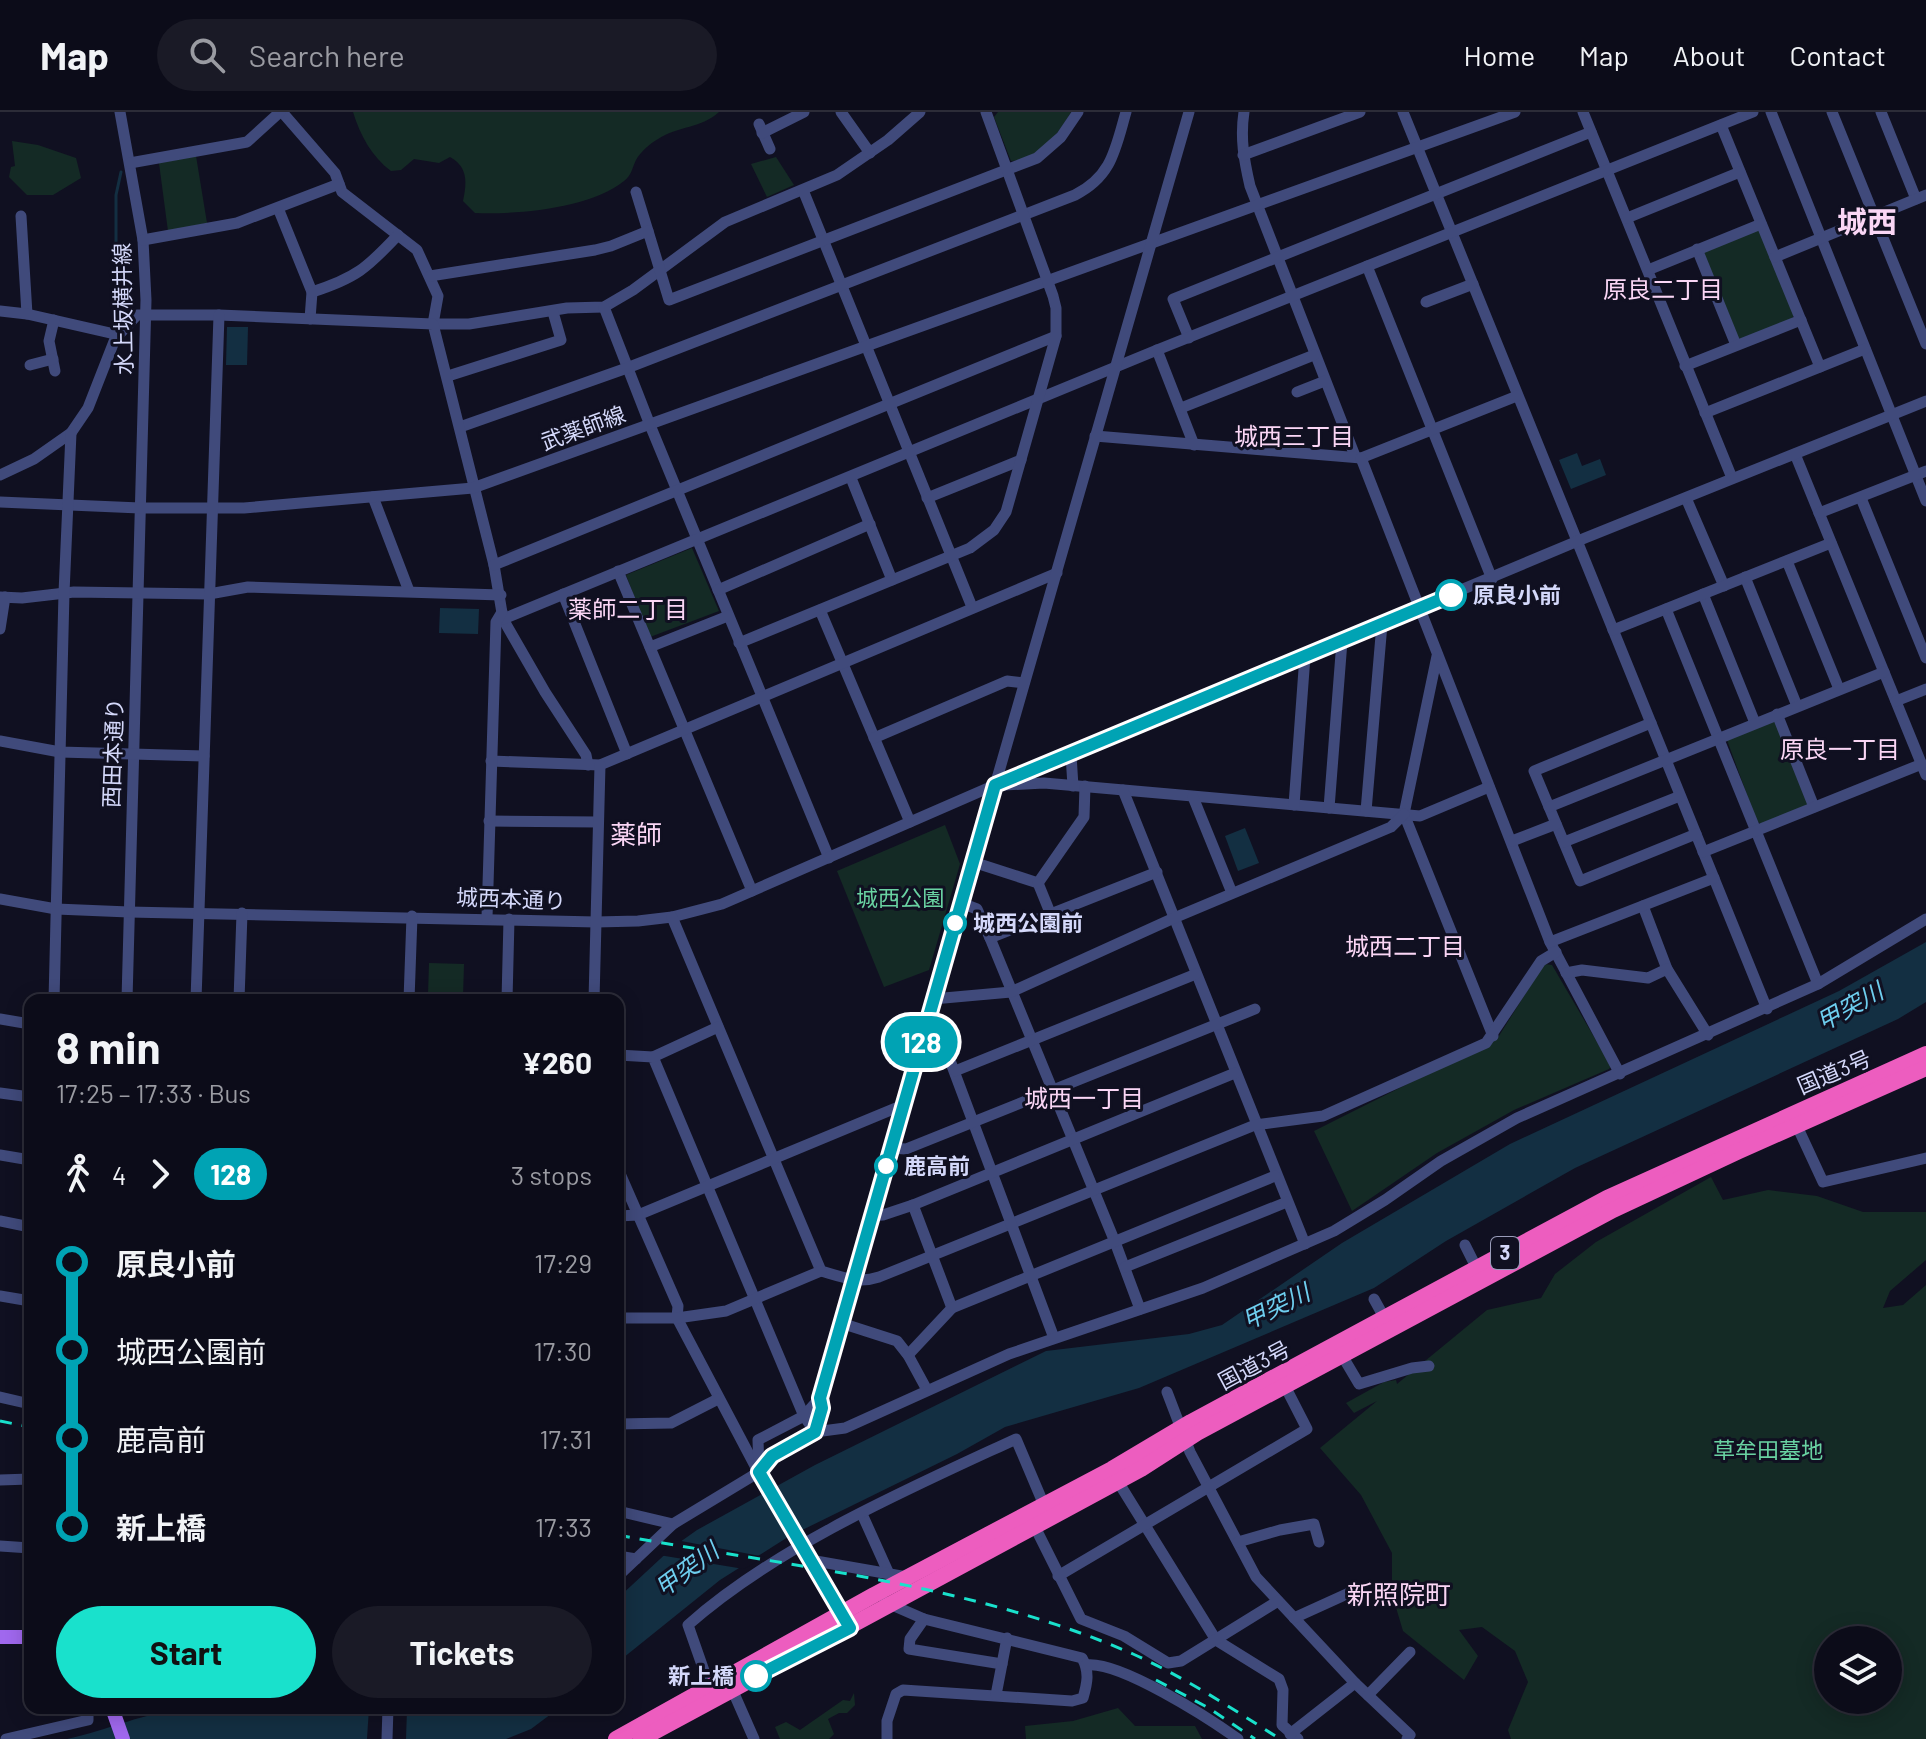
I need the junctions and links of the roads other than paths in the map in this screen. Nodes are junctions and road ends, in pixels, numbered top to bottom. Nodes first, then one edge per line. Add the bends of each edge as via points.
1 (120, 112) edge
2 (281, 112) edge
3 (804, 112) edge
4 (841, 112) edge
5 (920, 112) edge
6 (1078, 112) edge
7 (1126, 112) edge
8 (1189, 112) edge
9 (1244, 112) edge
10 (1360, 112) edge
11 (1403, 112) edge
12 (1515, 112) edge
13 (1583, 112) edge
14 (1753, 112) edge
15 (1771, 112) edge
16 (1832, 112) edge
17 (1881, 112) edge
18 (988, 113) edge
19 (1721, 125) junction
20 (1591, 132) junction
21 (1418, 147) junction
22 (770, 149) dead end
23 (870, 153) junction
24 (1243, 155) junction
25 (130, 163) junction
26 (1006, 169) junction
27 (1608, 170) junction
28 (1740, 172) junction
29 (339, 184) junction
30 (803, 190) junction
31 (636, 192) dead end
32 (1436, 192) junction
33 (1921, 197) edge
34 (1257, 205) junction
35 (278, 208) junction
36 (21, 216) dead end
37 (1023, 216) junction
38 (1875, 216) junction
39 (1627, 218) junction
40 (1761, 224) junction
41 (648, 231) junction
42 (1453, 232) junction
43 (398, 235) junction
44 (1820, 238) junction
45 (143, 240) junction
46 (824, 241) junction
47 (1153, 244) junction
48 (1697, 249) junction
49 (1277, 257) junction
50 (1775, 257) junction
51 (1367, 266) junction
52 (1648, 270) junction
53 (658, 271) junction
54 (430, 276) junction
55 (1047, 281) junction
56 (1473, 284) junction
57 (842, 286) junction
58 (312, 292) junction
59 (1292, 297) junction
60 (1426, 302) dead end
61 (604, 307) junction
62 (0, 311) edge
63 (553, 312) junction
64 (27, 314) junction
65 (145, 314) junction
66 (219, 315) junction
67 (310, 319) junction
68 (54, 320) junction
69 (1801, 320) junction
70 (433, 324) junction
71 (119, 335) junction
72 (1056, 336) junction
73 (1189, 338) junction
74 (1926, 344) edge
75 (1736, 345) junction
76 (866, 346) junction
77 (1865, 349) junction
78 (1157, 350) junction
79 (1314, 355) junction
80 (30, 365) dead end
81 (1685, 366) junction
82 (1115, 367) junction
83 (1820, 367) junction
84 (627, 368) junction
85 (448, 376) junction
86 (1325, 381) junction
87 (1297, 392) dead end
88 (1517, 396) junction
89 (1039, 401) junction
90 (1926, 401) edge
91 (889, 404) junction
92 (1181, 408) junction
93 (1705, 413) junction
94 (1891, 415) junction
95 (650, 425) junction
96 (460, 427) junction
97 (1433, 429) junction
98 (71, 433) junction
99 (1095, 436) junction
100 (1194, 445) junction
101 (909, 454) junction
102 (1795, 454) junction
103 (1358, 457) junction
104 (1021, 460) junction
105 (1921, 473) edge
106 (0, 475) edge
107 (851, 478) junction
108 (1732, 478) junction
109 (473, 488) junction
110 (677, 490) junction
111 (373, 497) junction
112 (927, 498) junction
113 (1686, 498) junction
114 (1861, 498) junction
115 (1926, 501) edge
116 (0, 502) edge
117 (68, 505) junction
118 (140, 508) junction
119 (211, 509) junction
120 (1819, 513) junction
121 (870, 524) junction
122 (697, 540) junction
123 (1576, 542) junction
124 (1831, 543) junction
125 (950, 556) junction
126 (1787, 561) junction
127 (494, 565) junction
128 (618, 571) junction
129 (1057, 573) junction
130 (1745, 577) junction
131 (1492, 579) junction
132 (892, 580) junction
133 (1724, 586) junction
134 (718, 590) junction
135 (409, 591) junction
136 (64, 593) junction
137 (138, 593) junction
138 (209, 594) junction
139 (563, 594) junction
140 (1703, 594) junction
141 (501, 595) junction
142 (3, 597) edge
143 (972, 607) junction
144 (1419, 608) junction
145 (1666, 609) junction
146 (820, 610) junction
147 (503, 615) junction
148 (728, 616) junction
149 (1382, 624) junction
150 (0, 629) edge
151 (1613, 630) junction
152 (1342, 641) junction
153 (739, 643) junction
154 (650, 647) junction
155 (1437, 655) junction
156 (1305, 656) junction
157 (1926, 658) edge
158 (843, 662) junction
159 (1884, 672) junction
160 (1024, 683) junction
161 (1839, 689) junction
162 (1926, 689) edge
163 (761, 696) junction
164 (1896, 701) junction
165 (1797, 706) junction
166 (1777, 714) junction
167 (1651, 723) junction
168 (1755, 723) junction
169 (684, 728) junction
170 (874, 738) junction
171 (1718, 739) junction
172 (0, 741) edge
173 (60, 752) junction
174 (134, 754) junction
175 (627, 754) junction
176 (1071, 755) junction
177 (204, 756) junction
178 (1666, 759) junction
179 (491, 761) junction
180 (594, 765) junction
181 (1924, 770) edge
182 (995, 785) junction
183 (1079, 786) junction
184 (1489, 787) junction
185 (1123, 790) junction
186 (1680, 796) junction
187 (1193, 797) junction
188 (1294, 805) junction
189 (1549, 807) junction
190 (1814, 807) junction
191 (1329, 808) junction
192 (1366, 811) junction
193 (1404, 814) junction
194 (489, 821) junction
195 (598, 822) junction
196 (910, 822) junction
197 (1556, 824) junction
198 (1756, 831) junction
199 (1696, 834) junction
200 (1512, 841) junction
201 (1564, 842) junction
202 (1703, 852) junction
203 (829, 858) junction
204 (973, 862) junction
205 (1157, 872) junction
206 (1714, 878) junction
207 (1038, 883) junction
208 (752, 891) junction
209 (1232, 893) junction
210 (0, 899) edge
211 (961, 903) junction
212 (1643, 906) junction
213 (56, 909) junction
214 (129, 912) junction
215 (198, 912) junction
216 (242, 913) junction
217 (1051, 915) junction
218 (412, 916) junction
219 (672, 917) junction
220 (487, 918) junction
221 (1174, 918) junction
222 (509, 919) junction
223 (1926, 919) edge
224 (596, 922) junction
225 (990, 938) junction
226 (1553, 947) junction
227 (1667, 969) junction
228 (1566, 973) junction
229 (1196, 974) junction
230 (1818, 984) junction
231 (1011, 992) junction
232 (54, 994) edge
233 (127, 994) edge
234 (196, 994) edge
235 (239, 994) edge
236 (409, 994) edge
237 (507, 994) edge
238 (594, 994) edge
239 (933, 999) junction
240 (1255, 1009) dead end
241 (1767, 1009) junction
242 (0, 1019) edge
243 (24, 1023) edge
244 (1216, 1024) junction
245 (718, 1027) junction
246 (925, 1027) junction
247 (1708, 1035) junction
248 (1493, 1036) junction
249 (1031, 1040) junction
250 (624, 1055) edge
251 (653, 1057) junction
252 (1926, 1059) edge
253 (955, 1071) junction
254 (1235, 1073) junction
255 (1620, 1074) junction
256 (1053, 1090) junction
257 (0, 1093) edge
258 (24, 1096) edge
259 (903, 1105) junction
260 (973, 1121) junction
261 (1255, 1125) junction
262 (1797, 1126) junction
263 (1073, 1139) junction
264 (891, 1148) junction
265 (0, 1155) edge
266 (1926, 1158) edge
267 (24, 1159) edge
268 (774, 1159) junction
269 (992, 1172) junction
270 (1275, 1176) junction
271 (624, 1183) edge
272 (707, 1187) junction
273 (1094, 1189) junction
274 (1287, 1202) junction
275 (913, 1205) junction
276 (638, 1215) junction
277 (624, 1216) edge
278 (871, 1216) junction
279 (0, 1221) edge
280 (1012, 1223) junction
281 (24, 1226) edge
282 (1115, 1242) junction
283 (1305, 1244) junction
284 (1465, 1245) dead end
285 (933, 1255) junction
286 (1125, 1267) junction
287 (1477, 1269) junction
288 (821, 1271) junction
289 (1032, 1275) junction
290 (854, 1281) junction
291 (0, 1296) edge
292 (1374, 1299) dead end
293 (24, 1300) edge
294 (755, 1300) junction
295 (952, 1308) junction
296 (1140, 1309) junction
297 (624, 1318) edge
298 (677, 1318) junction
299 (1385, 1319) junction
300 (841, 1323) junction
301 (1054, 1338) junction
302 (908, 1355) junction
303 (1343, 1357) junction
304 (1429, 1366) dead end
305 (1286, 1388) junction
306 (927, 1390) junction
307 (1167, 1392) dead end
308 (0, 1397) edge
309 (820, 1398) junction
310 (718, 1399) junction
311 (24, 1403) edge
312 (804, 1416) junction
313 (624, 1424) edge
314 (815, 1432) junction
315 (738, 1434) junction
316 (1183, 1435) junction
317 (758, 1440) junction
318 (761, 1477) junction
319 (24, 1479) edge
320 (0, 1480) edge
321 (1117, 1480) junction
322 (1209, 1488) junction
323 (1044, 1505) junction
324 (624, 1512) edge
325 (862, 1514) junction
326 (673, 1524) junction
327 (1034, 1525) junction
328 (1144, 1526) junction
329 (1238, 1542) junction
330 (1319, 1542) dead end
331 (801, 1544) junction
332 (0, 1546) edge
333 (24, 1548) edge
334 (624, 1557) edge
335 (636, 1559) junction
336 (810, 1560) junction
337 (624, 1570) edge
338 (889, 1574) junction
339 (1058, 1576) junction
340 (907, 1577) junction
341 (1360, 1588) dead end
342 (874, 1595) junction
343 (1278, 1601) junction
344 (889, 1605) junction
345 (1294, 1618) junction
346 (924, 1619) junction
347 (845, 1621) junction
348 (0, 1637) edge
349 (24, 1637) edge
350 (1007, 1638) junction
351 (1216, 1640) junction
352 (1410, 1652) dead end
353 (1002, 1664) junction
354 (1086, 1665) junction
355 (1355, 1683) junction
356 (709, 1685) junction
357 (732, 1689) junction
358 (996, 1695) junction
359 (1368, 1695) junction
360 (88, 1714) edge
361 (114, 1714) edge
362 (388, 1714) edge
363 (666, 1733) edge
364 (1294, 1736) edge
365 (6, 1739) edge
366 (123, 1739) edge
367 (387, 1739) edge
368 (616, 1739) edge
369 (641, 1739) edge
370 (754, 1739) edge
371 (887, 1739) edge
372 (1238, 1739) edge
373 (1407, 1739) edge

1 - 25 street, 水上坂横井線
2 - 25 street via 247,142
2 - 29 street
3 - 22 street via 760,129
4 - 23 street
5 - 23 street
6 - 26 street via 1050,149
7 - 37 street via 1113,157 1098,181
8 - 47 street
9 - 24 street
10 - 24 street
11 - 21 street
12 - 21 street, 武薬師線
13 - 20 street
14 - 19 street
15 - 44 street
16 - 38 street
17 - 33 street
18 - 26 street
19 - 27 street
19 - 28 street
20 - 27 street
20 - 32 street
21 - 32 street
21 - 34 street, 武薬師線
23 - 30 street
24 - 34 street
25 - 45 street, 水上坂横井線
26 - 37 street
26 - 46 street
27 - 39 street
27 - 42 street
28 - 39 street
28 - 40 street
29 - 35 street
29 - 43 street via 342,192
30 - 46 street
30 - 53 street via 725,222
31 - 41 street
32 - 42 street
32 - 49 street
33 - 38 street
34 - 47 street, 武薬師線
34 - 49 street
35 - 45 street via 237,223
35 - 58 street
36 - 64 street
37 - 55 street
37 - 57 street
38 - 44 street
38 - 74 street
39 - 52 street
40 - 48 street
40 - 50 street
41 - 53 street
41 - 54 street via 595,250
42 - 51 street
42 - 56 street
43 - 54 street via 417,250
43 - 58 street via 366,268
44 - 50 street
44 - 77 street
45 - 65 street, 水上坂横井線
46 - 53 street via 669,300
46 - 57 street
47 - 55 street, 武薬師線
47 - 82 street
48 - 52 street
48 - 75 street
49 - 59 street
49 - 73 street via 1173,299
50 - 69 street
51 - 59 street
51 - 97 street
52 - 81 street
53 - 61 street
54 - 70 street via 438,296
55 - 72 street via 1056,308
55 - 76 street, 武薬師線
56 - 60 street
56 - 88 street
57 - 76 street
57 - 84 street
58 - 67 street
59 - 73 street
59 - 79 street
61 - 63 street
61 - 84 street
62 - 64 street
63 - 70 street
63 - 85 street via 561,340
64 - 68 street
65 - 66 street
65 - 71 street via 137,315
65 - 118 street, 水上坂横井線
66 - 67 street
66 - 119 street
67 - 70 street
68 - 71 street
68 - 80 street via 49,341 54,365
69 - 75 street
69 - 83 street
70 - 85 street
71 - 98 street via 88,408
72 - 89 street
72 - 91 street
73 - 78 street
75 - 81 street
76 - 91 street
76 - 95 street, 武薬師線
77 - 83 street
77 - 94 street
78 - 82 street
78 - 92 street
79 - 86 street
79 - 92 street
81 - 93 street
82 - 89 street
82 - 99 street
83 - 93 street
84 - 95 street
84 - 96 street
85 - 96 street
86 - 87 street
86 - 103 street
88 - 97 street
88 - 123 street
89 - 101 street
89 - 104 street
90 - 94 street, 城西本通り
91 - 101 street
91 - 110 street
92 - 100 street
93 - 108 street
94 - 102 street, 城西本通り
94 - 105 street
95 - 109 street, 武薬師線
95 - 110 street
96 - 109 street
97 - 103 street
97 - 131 street
98 - 106 street
98 - 117 street
99 - 100 street
99 - 129 street
100 - 103 street
101 - 107 street
101 - 112 street
102 - 108 street, 城西本通り
102 - 120 street
103 - 144 street
104 - 112 street
104 - 125 street via 1000,523 983,540
105 - 114 street
105 - 115 street
107 - 121 street
107 - 122 street
108 - 113 street, 城西本通り
109 - 111 street, 武薬師線
109 - 127 street
110 - 122 street
110 - 127 street
111 - 119 street, 武薬師線
111 - 135 street
112 - 125 street
113 - 123 street, 城西本通り
113 - 133 street
114 - 120 street
114 - 157 street
116 - 117 street, 武薬師線
117 - 118 street, 武薬師線
117 - 136 street
118 - 119 street, 武薬師線
118 - 137 street, 西田本通り
119 - 138 street
120 - 124 street
121 - 132 street
121 - 134 street
122 - 128 street
122 - 134 street
123 - 131 street, 城西本通り
123 - 151 street
124 - 126 street
124 - 159 street
125 - 132 street
125 - 143 street
126 - 130 street
126 - 161 street
127 - 141 street
128 - 139 street
128 - 154 street
129 - 143 street
129 - 160 street
130 - 133 street
130 - 165 street
131 - 144 street, 城西本通り
132 - 146 street
133 - 140 street
134 - 148 street
135 - 138 street via 248,587
135 - 141 street
136 - 137 street
136 - 142 street
136 - 173 street
137 - 138 street
137 - 174 street, 西田本通り
138 - 177 street
139 - 147 street
139 - 175 street
140 - 145 street
140 - 168 street
141 - 147 street
142 - 150 street
143 - 158 street
144 - 149 street, 城西本通り
144 - 155 street
145 - 151 street
145 - 171 street
146 - 153 street
146 - 158 street
147 - 179 street via 496,622
147 - 180 street via 545,692
148 - 153 street
148 - 154 street
149 - 152 street, 城西本通り
149 - 192 street
151 - 167 street
152 - 156 street, 城西本通り
152 - 191 street
153 - 163 street
154 - 169 street
155 - 184 street
155 - 193 street
156 - 176 street, 城西本通り
156 - 188 street
158 - 163 street
158 - 170 street
159 - 161 street
159 - 164 street
160 - 170 street via 1007,681
160 - 182 street
161 - 165 street
162 - 164 street
163 - 169 street
163 - 203 street
164 - 181 street
165 - 166 street
166 - 168 street
166 - 190 street
167 - 178 street
167 - 189 street via 1534,771
168 - 171 street
169 - 175 street
169 - 208 street
170 - 196 street
171 - 178 street
171 - 198 street
172 - 173 street
173 - 174 street
173 - 213 street
174 - 177 street
174 - 214 street, 西田本通り
175 - 180 street
176 - 182 street, 城西本通り
176 - 183 street
177 - 215 street
178 - 186 street
178 - 189 street
179 - 180 street
179 - 194 street
180 - 195 street
181 - 190 street
182 - 183 street
182 - 196 street, 城西本通り
182 - 204 street
183 - 185 street
183 - 207 street via 1084,817
184 - 193 street via 1420,816
184 - 200 street
185 - 187 street
185 - 205 street
186 - 199 street
186 - 201 street
187 - 188 street
187 - 209 street
188 - 191 street
189 - 197 street
190 - 198 street
191 - 192 street
192 - 193 street
193 - 209 street via 1391,827
193 - 248 street
194 - 195 street
194 - 220 street
195 - 224 street
196 - 203 street, 城西本通り
197 - 200 street
197 - 201 street
198 - 202 street
198 - 230 street
199 - 201 street via 1580,881
199 - 202 street
200 - 226 street
202 - 206 street
203 - 208 street, 城西本通り
204 - 207 street
204 - 211 street
205 - 217 street
205 - 221 street
206 - 212 street
206 - 241 street
207 - 217 street
208 - 219 street, 城西本通り
209 - 221 street
210 - 213 street, 城西本通り
211 - 225 street via 977,909
211 - 239 street
212 - 226 street
212 - 227 street
213 - 214 street, 城西本通り
213 - 232 street
214 - 215 street, 城西本通り
214 - 233 street, 西田本通り
215 - 216 street, 城西本通り
215 - 234 street
216 - 218 street, 城西本通り
216 - 235 street
217 - 225 street
218 - 220 street, 城西本通り
218 - 236 street
219 - 224 street, 城西本通り
219 - 245 street
220 - 222 street, 城西本通り
221 - 229 street
221 - 231 street
222 - 224 street, 城西本通り
222 - 237 street
223 - 230 street
224 - 238 street
225 - 231 street
226 - 228 street
226 - 248 street
227 - 228 street via 1648,978
227 - 247 street
228 - 255 street
229 - 244 street
229 - 249 street
230 - 241 street
231 - 239 street
231 - 249 street
239 - 246 street
240 - 244 street
241 - 247 street
242 - 243 street
244 - 254 street
244 - 256 street
245 - 251 street
245 - 268 street
246 - 253 street via 942,1039
246 - 259 street
247 - 255 street
248 - 261 street via 1323,1116
249 - 253 street
249 - 256 street
250 - 251 street
251 - 272 street
252 - 262 highway, 国道3号 / 3
252 - 287 highway, 国道3号 / 3 via 1607,1198
253 - 260 street
254 - 261 street
254 - 263 street
255 - 283 street via 1517,1118
256 - 260 street
256 - 263 street
257 - 258 street
259 - 264 street
259 - 268 street
260 - 264 street via 906,1149
260 - 269 street
261 - 270 street
261 - 273 street
262 - 266 street via 1823,1182
262 - 303 highway, 国道3号 / 3 via 1613,1210
263 - 269 street
263 - 273 street
264 - 278 street
265 - 267 street
268 - 272 street
268 - 288 street
269 - 275 street
269 - 280 street
270 - 274 street
270 - 282 street
271 - 276 street
272 - 276 street
272 - 294 street
273 - 280 street
273 - 282 street
274 - 283 street
274 - 286 street
275 - 278 street
275 - 285 street
276 - 277 street
276 - 298 street via 678,1306
278 - 290 street
279 - 281 street
280 - 285 street
280 - 289 street
282 - 286 street
282 - 289 street
283 - 296 street
284 - 287 street
285 - 290 street via 868,1281
285 - 295 street
286 - 296 street
287 - 299 highway, 国道3号 / 3
288 - 290 street
288 - 294 street
289 - 295 street
289 - 301 street
290 - 300 street
291 - 293 street
292 - 299 street
294 - 298 street via 726,1311
294 - 312 street
295 - 302 street
296 - 301 street
297 - 298 street
298 - 310 street
299 - 316 highway, 国道3号 / 3
300 - 302 street via 897,1341
300 - 309 street
301 - 306 street
302 - 306 street
303 - 304 street via 1359,1384
303 - 305 highway, 国道3号 / 3
305 - 316 highway, 国道3号 / 3
305 - 322 street via 1307,1429
306 - 314 street via 845,1428
307 - 316 street
308 - 311 street
309 - 312 street
309 - 314 street
310 - 313 street via 671,1423
310 - 315 street
312 - 314 street
312 - 317 street
314 - 318 street via 772,1456
315 - 317 street
315 - 318 street
316 - 321 highway, 国道3号 / 3
316 - 322 street
316 - 323 highway, 国道3号 / 3
317 - 318 street
318 - 326 street
318 - 331 street
319 - 320 street
321 - 327 highway, 国道3号 / 3
321 - 328 street
322 - 328 street
322 - 329 street
323 - 325 street via 1016,1439
323 - 340 highway, 国道3号 / 3
324 - 326 street
325 - 331 street
325 - 338 street
326 - 335 street
327 - 339 street
327 - 344 highway, 国道3号 / 3
328 - 339 street
328 - 351 street
329 - 330 street via 1314,1524
329 - 343 street via 1256,1577
331 - 336 street
331 - 356 street via 688,1625
332 - 333 street
334 - 335 street
335 - 337 street
336 - 338 street
336 - 347 street
338 - 340 street
339 - 351 street via 1081,1619 1124,1636 1168,1663
340 - 342 highway, 国道3号 / 3
341 - 345 street
342 - 344 street
342 - 347 highway, 国道3号 / 3
343 - 345 street
343 - 351 street
344 - 346 street
344 - 347 highway, 国道3号 / 3
345 - 355 street
346 - 350 street
346 - 353 street via 909,1649
347 - 356 highway, 国道3号 / 3
347 - 357 highway, 国道3号 / 3
348 - 349 main road
350 - 353 street
350 - 354 street via 1082,1658
351 - 364 street via 1279,1679 1282,1725
352 - 359 street
353 - 358 street
354 - 358 street via 1083,1698
354 - 372 street via 1126,1674
355 - 359 street
355 - 364 street
356 - 368 highway, 国道3号 / 3
357 - 363 highway, 国道3号 / 3
357 - 370 street
358 - 371 street via 903,1690 896,1694 887,1721
359 - 373 street via 1410,1735
360 - 365 street via 88,1720
361 - 366 main road
362 - 367 street
363 - 369 highway, 国道3号 / 3

